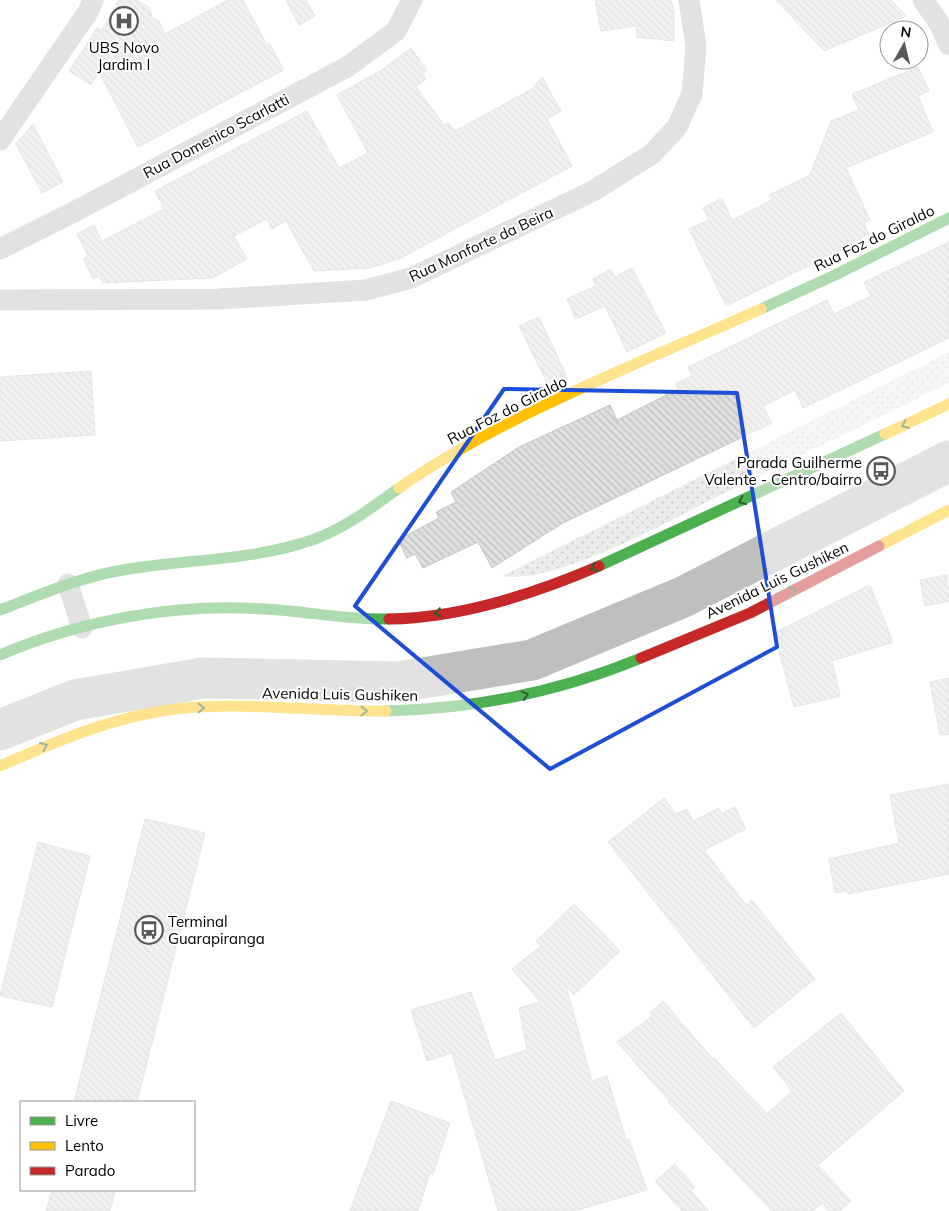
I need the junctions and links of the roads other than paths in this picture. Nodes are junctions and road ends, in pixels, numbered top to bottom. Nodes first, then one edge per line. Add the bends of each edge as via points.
1 (93, 0) edge
2 (412, 0) edge
3 (689, 0) edge
4 (923, 0) edge
5 (949, 45) edge
6 (0, 140) edge
7 (949, 218) edge
8 (0, 249) edge
9 (3, 300) edge
10 (949, 404) edge
11 (949, 510) edge
12 (68, 584) junction
13 (0, 610) edge
14 (82, 628) junction
15 (0, 655) edge
16 (0, 766) edge

1 - 6 street
2 - 8 street, Rua Domenico Scarlatti via 396,31 347,67
3 - 9 street, Rua Monforte da Beira via 696,46 692,94 677,127 652,154 593,191 411,278 366,290 220,299
4 - 5 street
7 - 12 main road, Rua Foz do Giraldo via 835,275 536,410 434,464 361,515 316,539 278,550 122,570
10 -> 14 main road via 559,584 511,599 436,613 372,619 249,608 173,611
16 -> 11 main road, Avenida Luis Gushiken via 60,739 113,722 184,708 244,707 337,712 429,710 506,700 598,676 750,613
12 - 13 main road, Rua Foz do Giraldo
12 - 14 street
14 - 15 main road via 23,644

